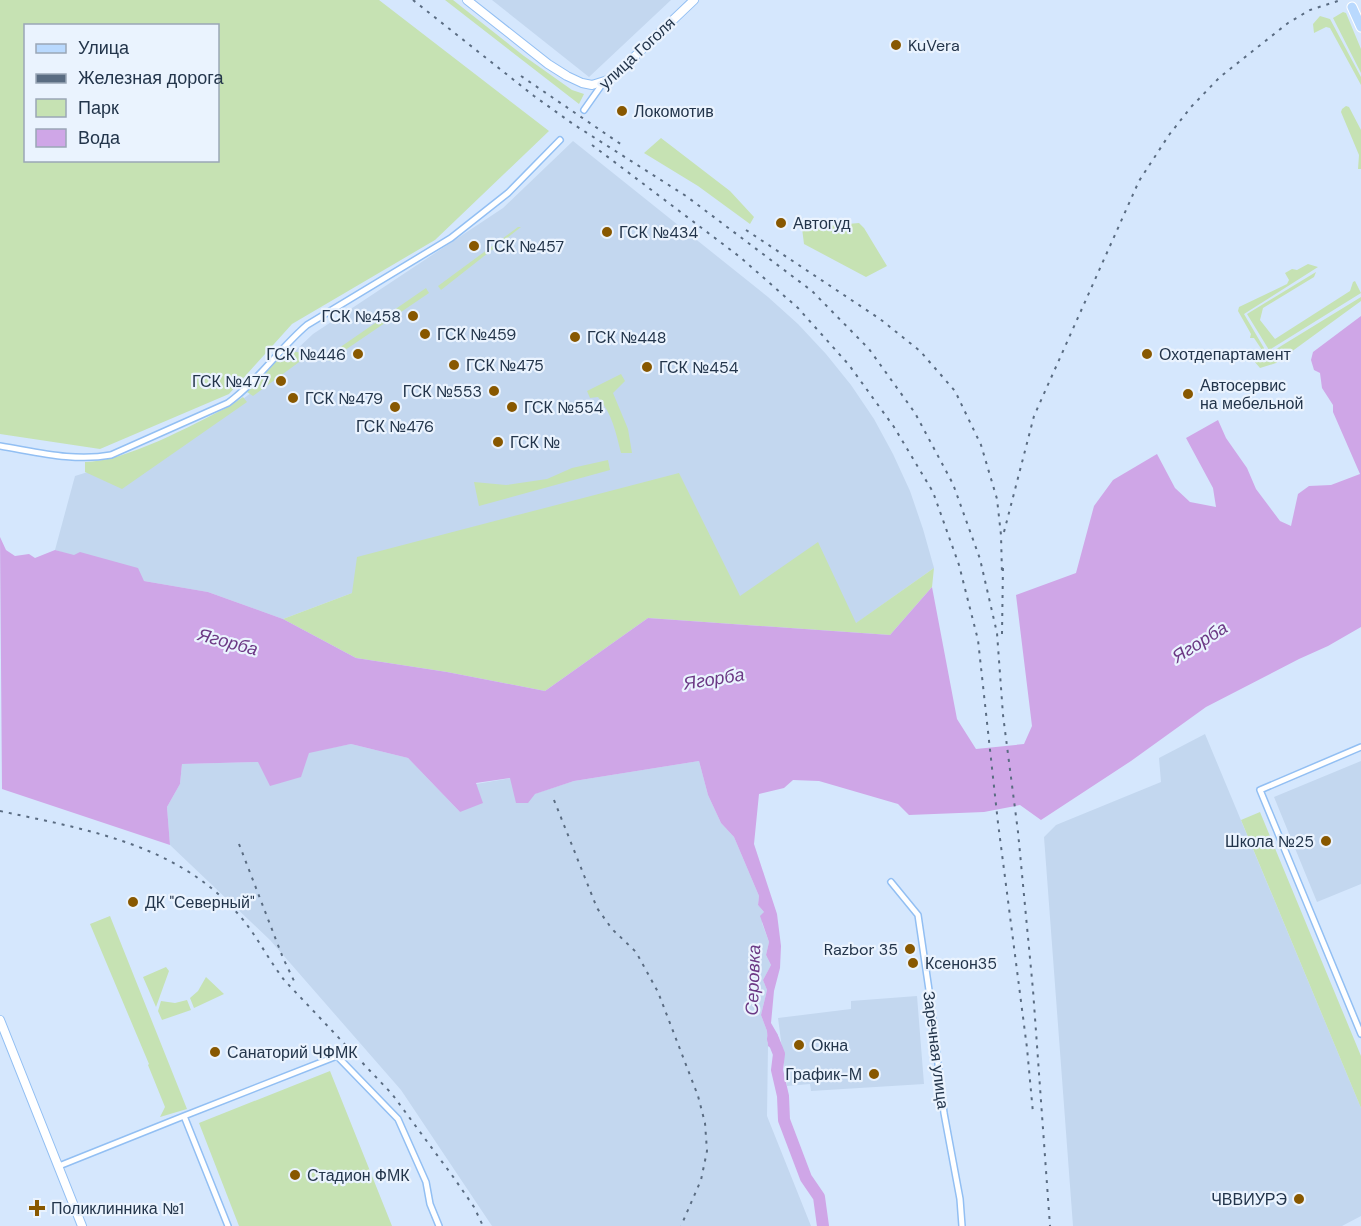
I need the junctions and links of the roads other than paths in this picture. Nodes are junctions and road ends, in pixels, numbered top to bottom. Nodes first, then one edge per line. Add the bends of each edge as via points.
1 (467, 0) edge
2 (694, 0) edge
3 (1352, 7) dead end
4 (1361, 27) edge
5 (603, 83) junction
6 (584, 110) dead end
7 (560, 140) dead end
8 (0, 446) edge
9 (1361, 747) edge
10 (891, 882) dead end
11 (0, 1020) edge
12 (1361, 1034) edge
13 (184, 1116) junction
14 (59, 1166) junction
15 (82, 1226) edge
16 (228, 1226) edge
17 (439, 1226) edge
18 (962, 1226) edge

1 - 5 street via 567,76 592,85
2 - 5 street, улица Гоголя
3 - 4 main road
5 - 6 street, улица Гоголя
7 - 8 street via 508,193 451,238 307,325 228,403 97,458
9 - 12 street via 1260,790
10 - 18 street, Заречная улица via 918,915
11 - 14 street
13 - 14 street
13 - 16 street
13 - 17 street via 337,1056 398,1119 426,1182
14 - 15 street

